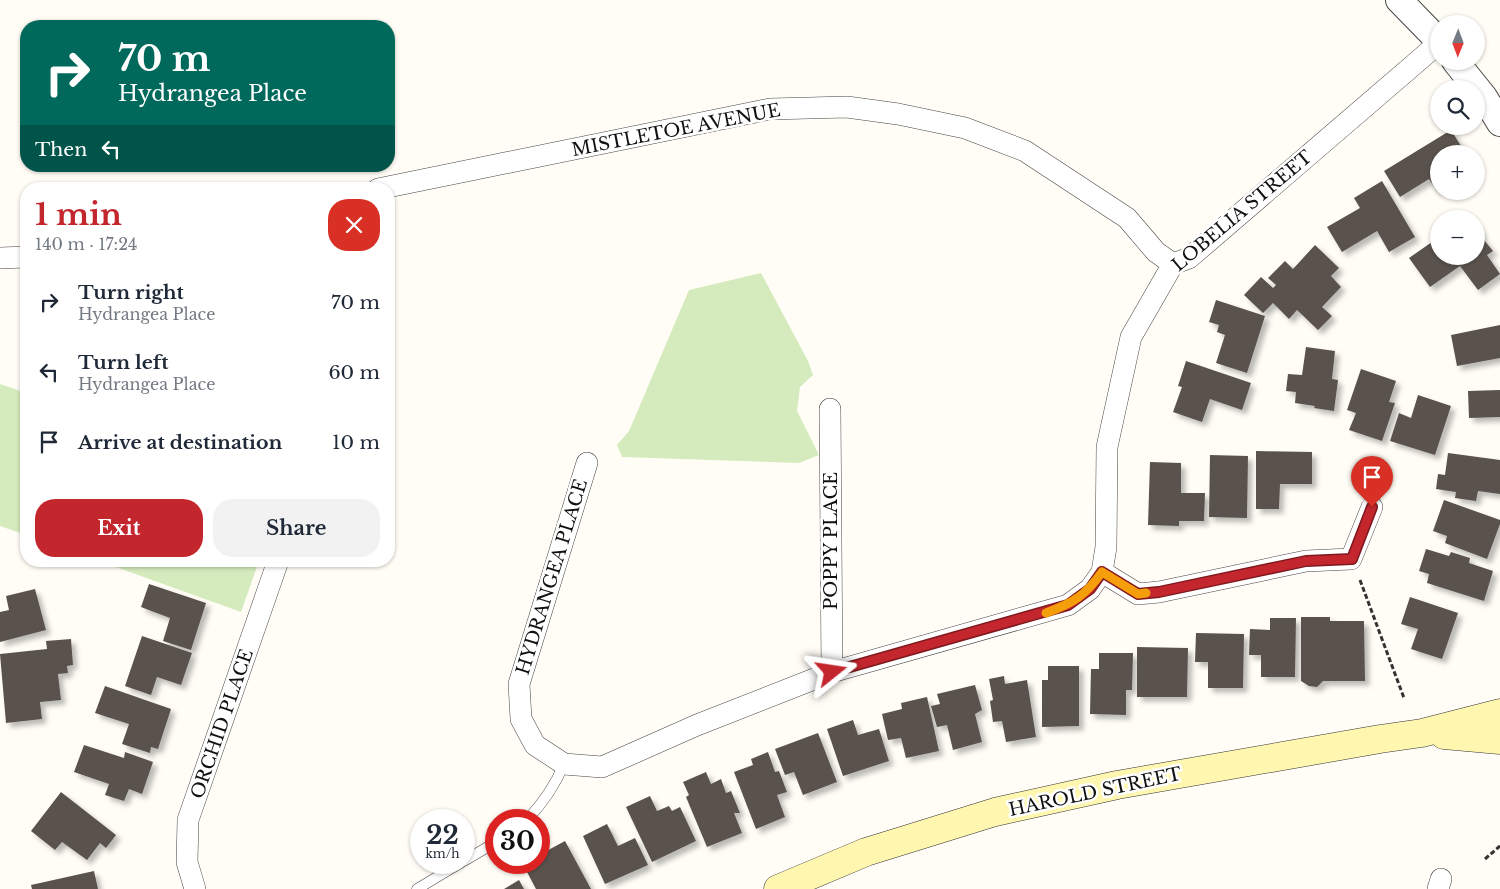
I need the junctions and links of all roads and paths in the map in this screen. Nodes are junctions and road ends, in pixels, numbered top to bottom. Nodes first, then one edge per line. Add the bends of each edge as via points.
1 (1400, 0) edge
2 (1430, 32) edge
3 (1430, 50) edge
4 (1462, 70) edge
5 (1500, 123) edge
6 (395, 186) edge
7 (20, 257) edge
8 (0, 258) edge
9 (1173, 264) junction
10 (830, 409) dead end
11 (586, 463) dead end
12 (1372, 507) dead end
13 (1352, 559) junction
14 (276, 567) edge
15 (1102, 572) junction
16 (832, 672) junction
17 (1404, 698) dead end
18 (1500, 713) edge
19 (1422, 733) junction
20 (1500, 740) edge
21 (564, 764) junction
22 (537, 809) edge
23 (1500, 846) edge
24 (1485, 859) dead end
25 (443, 874) edge
26 (195, 889) edge
27 (417, 889) edge
28 (778, 889) edge

1 - 2 street
3 - 9 street, LOBELIA STREET via 1189,258
4 - 5 street
6 - 9 street, MISTLETOE AVENUE via 770,109 847,107 965,128 1025,151 1127,218 1156,252
7 - 8 street
9 - 15 street, LOBELIA STREET via 1131,337 1107,447 1106,547
10 - 16 street, POPPY PLACE
11 - 21 street, HYDRANGEA PLACE via 519,684 521,719 535,745
12 - 13 street
13 - 15 street via 1306,561 1138,594
13 - 17 path
14 - 26 street, ORCHID PLACE via 188,820 187,862
15 - 16 street, HYDRANGEA PLACE via 1090,589 1068,605
16 - 21 street, HYDRANGEA PLACE via 697,725 602,767
18 - 19 main road, HAROLD STREET
19 - 20 main road, HAROLD STREET
19 - 28 main road, HAROLD STREET via 1117,785 995,812 866,852
21 - 22 lane via 553,788
23 - 24 path
25 - 27 lane

